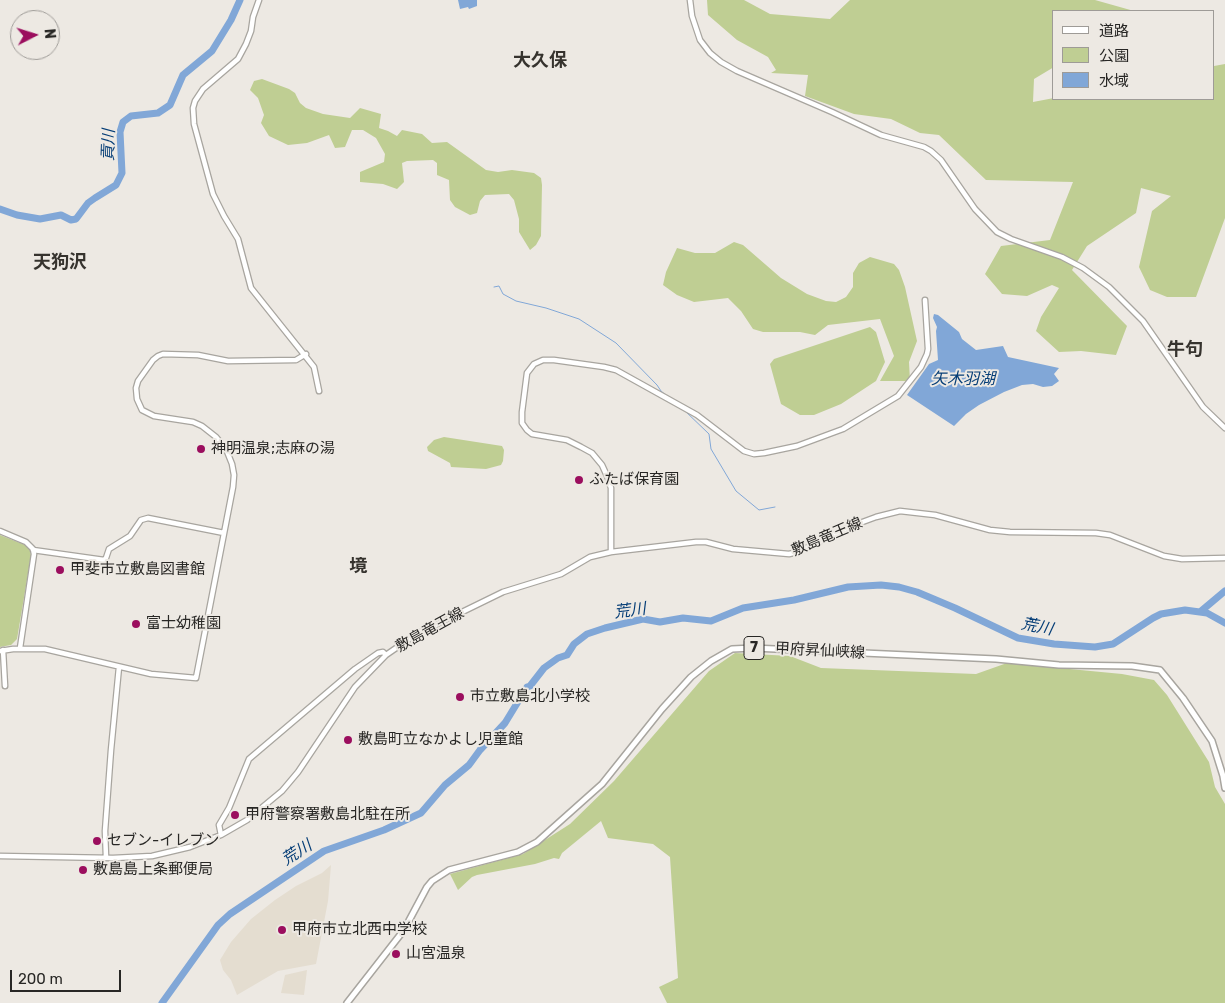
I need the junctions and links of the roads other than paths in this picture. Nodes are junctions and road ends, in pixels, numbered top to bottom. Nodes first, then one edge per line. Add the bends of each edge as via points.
1 (259, 0) edge
2 (690, 0) edge
3 (925, 300) dead end
4 (306, 354) junction
5 (319, 391) dead end
6 (1225, 427) edge
7 (0, 531) edge
8 (224, 533) junction
9 (33, 550) junction
10 (611, 552) junction
11 (1225, 558) edge
12 (20, 648) junction
13 (2, 650) edge
14 (386, 655) junction
15 (119, 667) junction
16 (5, 686) dead end
17 (1225, 788) edge
18 (221, 835) junction
19 (0, 856) edge
20 (106, 858) junction
21 (347, 1003) edge

1 - 4 street via 251,31 238,59 203,89 195,101 194,124 213,194 238,240 251,288
2 - 6 street via 700,40 721,62 881,135 931,151 941,160 975,209 997,232 1062,257 1109,286 1143,321 1203,406
3 - 10 street via 927,354 898,396 848,427 796,446 764,453 744,451 697,415 616,370 554,360 534,364 527,374 522,423 532,434 581,446 602,465 611,488
4 - 5 street via 316,370
4 - 8 street via 296,360 248,361 164,354 153,360 138,381 137,400 142,410 154,416 198,423 216,437 230,456 234,475
7 - 9 street via 26,542
8 - 9 street via 148,518 141,520 130,536 109,549 104,560
8 - 15 street via 196,678
9 - 12 street
10 - 11 street, 敷島竜王線 via 706,542 733,549 789,554 849,527 900,511 935,515 990,530 1110,535 1164,556 1182,559
10 - 14 street, 敷島竜王線 via 590,557 561,574 496,596 416,635
12 - 13 street
12 - 15 street via 45,649
13 - 16 street
14 - 18 street, 敷島竜王線 via 355,687 282,791 247,820
14 - 18 street, 敷島竜王線 via 381,652 355,668 249,759 219,825
15 - 20 street via 105,831
17 - 21 main road, 甲府昇仙峡線 / 7 via 1212,741 1160,670 996,659 732,649 711,660 691,677 602,784 537,842 518,852 449,870 432,881 404,930
18 - 20 street, 敷島竜王線 via 152,856
19 - 20 street, 敷島竜王線

